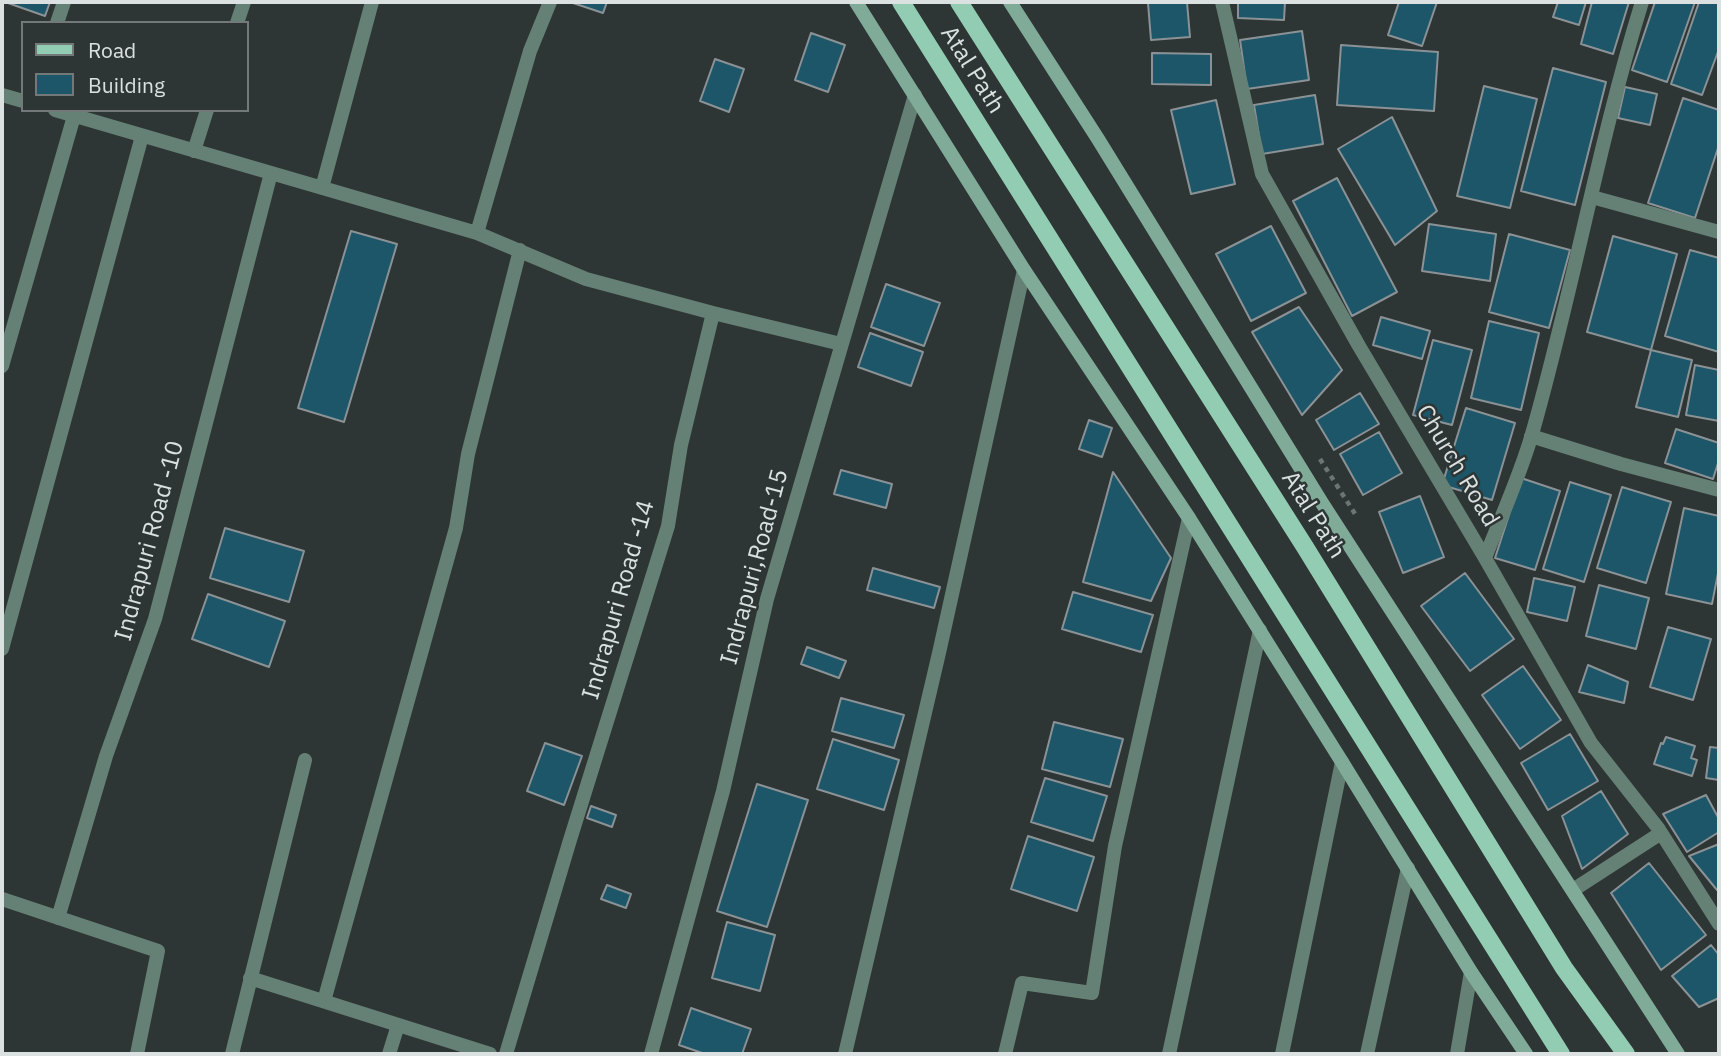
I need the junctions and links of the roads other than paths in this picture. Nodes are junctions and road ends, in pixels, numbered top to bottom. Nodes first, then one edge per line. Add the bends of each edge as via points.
1 (64, 2) edge
2 (244, 2) edge
3 (372, 2) edge
4 (550, 2) edge
5 (856, 2) edge
6 (901, 2) edge
7 (959, 2) edge
8 (1010, 2) edge
9 (1222, 2) edge
10 (1642, 2) edge
11 (58, 21) edge
12 (238, 21) edge
13 (2, 95) edge
14 (915, 95) junction
15 (21, 100) edge
16 (61, 112) edge
17 (206, 112) edge
18 (74, 116) junction
19 (142, 136) junction
20 (194, 151) junction
21 (271, 173) junction
22 (321, 188) junction
23 (1592, 197) junction
24 (1719, 232) edge
25 (477, 233) junction
26 (520, 250) junction
27 (1024, 270) junction
28 (713, 313) junction
29 (841, 344) junction
30 (2, 366) edge
31 (1531, 436) junction
32 (1719, 490) edge
33 (1189, 518) junction
34 (1485, 558) junction
35 (1260, 630) junction
36 (2, 649) edge
37 (305, 760) dead end
38 (1342, 762) junction
39 (1661, 833) junction
40 (1408, 868) junction
41 (1573, 890) junction
42 (2, 899) edge
43 (58, 918) junction
44 (1719, 924) edge
45 (1471, 972) junction
46 (250, 978) junction
47 (324, 1001) junction
48 (398, 1025) junction
49 (136, 1054) edge
50 (232, 1054) edge
51 (389, 1054) edge
52 (490, 1054) edge
53 (506, 1054) edge
54 (651, 1054) edge
55 (845, 1054) edge
56 (1005, 1054) edge
57 (1169, 1054) edge
58 (1282, 1054) edge
59 (1367, 1054) edge
60 (1457, 1054) edge
61 (1526, 1054) edge
62 (1561, 1054) edge
63 (1626, 1054) edge
64 (1678, 1054) edge

1 - 11 street
2 - 12 street
3 - 22 street
4 - 25 street via 530,51
5 - 14 street
6 - 62 main road, Atal Path
7 - 63 main road, Atal Path via 1312,559 1564,968
8 - 41 street via 1322,503
9 - 34 street, Church Road via 1262,174
10 - 23 street via 1621,69
13 - 15 street
14 - 27 street
14 - 29 street, Indrapuri,Road-15
16 - 18 street
17 - 20 street
18 - 19 street
18 - 30 street
19 - 20 street
19 - 36 street
20 - 21 street
21 - 22 street
21 - 43 street, Indrapuri Road -10 via 155,619 106,756
22 - 25 street
23 - 24 street
23 - 31 street
25 - 26 street
26 - 28 street via 586,279
26 - 47 street via 468,454 456,528
27 - 33 street
27 - 55 street
28 - 29 street
28 - 53 street, Indrapuri Road -14 via 681,445 668,526
29 - 54 street, Indrapuri,Road-15 via 767,599 723,791
31 - 32 street
31 - 34 street
33 - 35 street
33 - 56 street via 1115,846 1092,993 1022,983
34 - 39 street, Church Road via 1591,743
35 - 38 street
35 - 57 street
37 - 46 street
38 - 40 street
38 - 58 street
39 - 41 street
39 - 44 street, Church Road
40 - 45 street
40 - 59 street
41 - 64 street
42 - 43 street
43 - 49 street via 158,951
45 - 60 street
45 - 61 street
46 - 47 street
46 - 50 street
47 - 48 street
48 - 51 street
48 - 52 street

